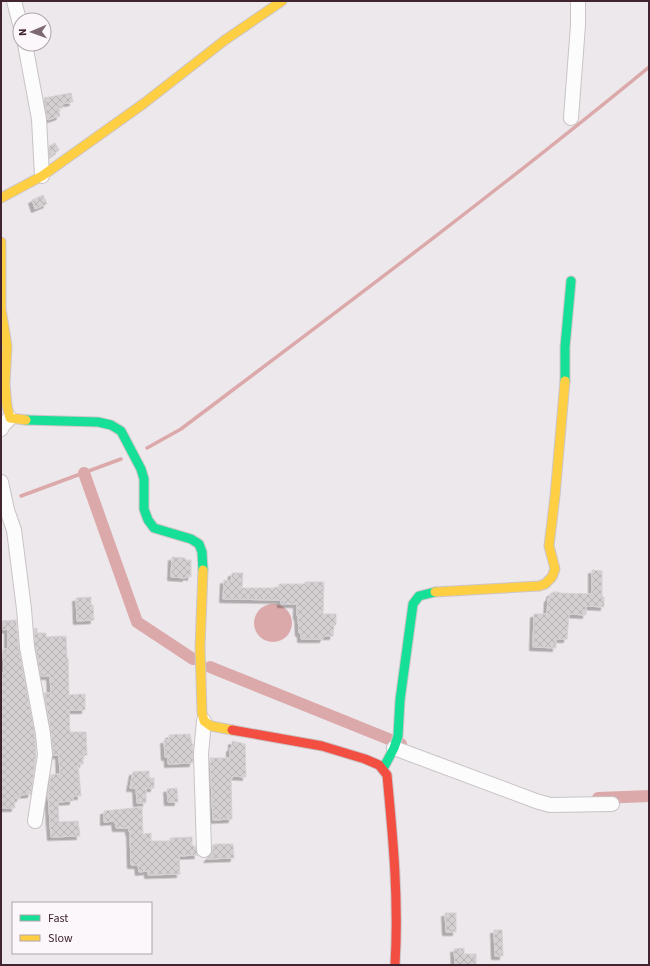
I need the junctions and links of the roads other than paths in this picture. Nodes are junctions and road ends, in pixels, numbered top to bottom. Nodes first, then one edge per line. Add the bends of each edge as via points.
1 (14, 1) edge
2 (282, 1) edge
3 (578, 1) edge
4 (17, 12) edge
5 (26, 52) edge
6 (570, 118) dead end
7 (42, 176) junction
8 (1, 198) edge
9 (1, 242) edge
10 (571, 281) dead end
11 (10, 418) junction
12 (1, 429) edge
13 (1, 482) edge
14 (204, 721) junction
15 (396, 743) junction
16 (384, 769) junction
17 (612, 804) dead end
18 (36, 821) dead end
19 (204, 850) dead end
20 (395, 965) edge

1 - 4 street
2 - 7 street via 225,40 143,104
3 - 6 street
5 - 7 street via 39,119
7 - 8 street
9 - 11 street via 2,309 7,346 5,384
10 - 15 street via 565,347 565,392 549,546 555,569 552,577 546,584 539,586 434,592 416,597 413,604
11 - 12 street
11 - 14 street via 98,422 111,425 121,432 141,469 144,479 144,508 148,520 154,528 191,539 199,544 202,552 203,585 200,647
13 - 18 street via 14,530 26,647 43,734 45,756
14 - 16 street via 211,726 322,746 365,759
14 - 19 street via 201,754
15 - 16 street
15 - 17 street via 550,805
16 - 20 street via 387,775 395,864

